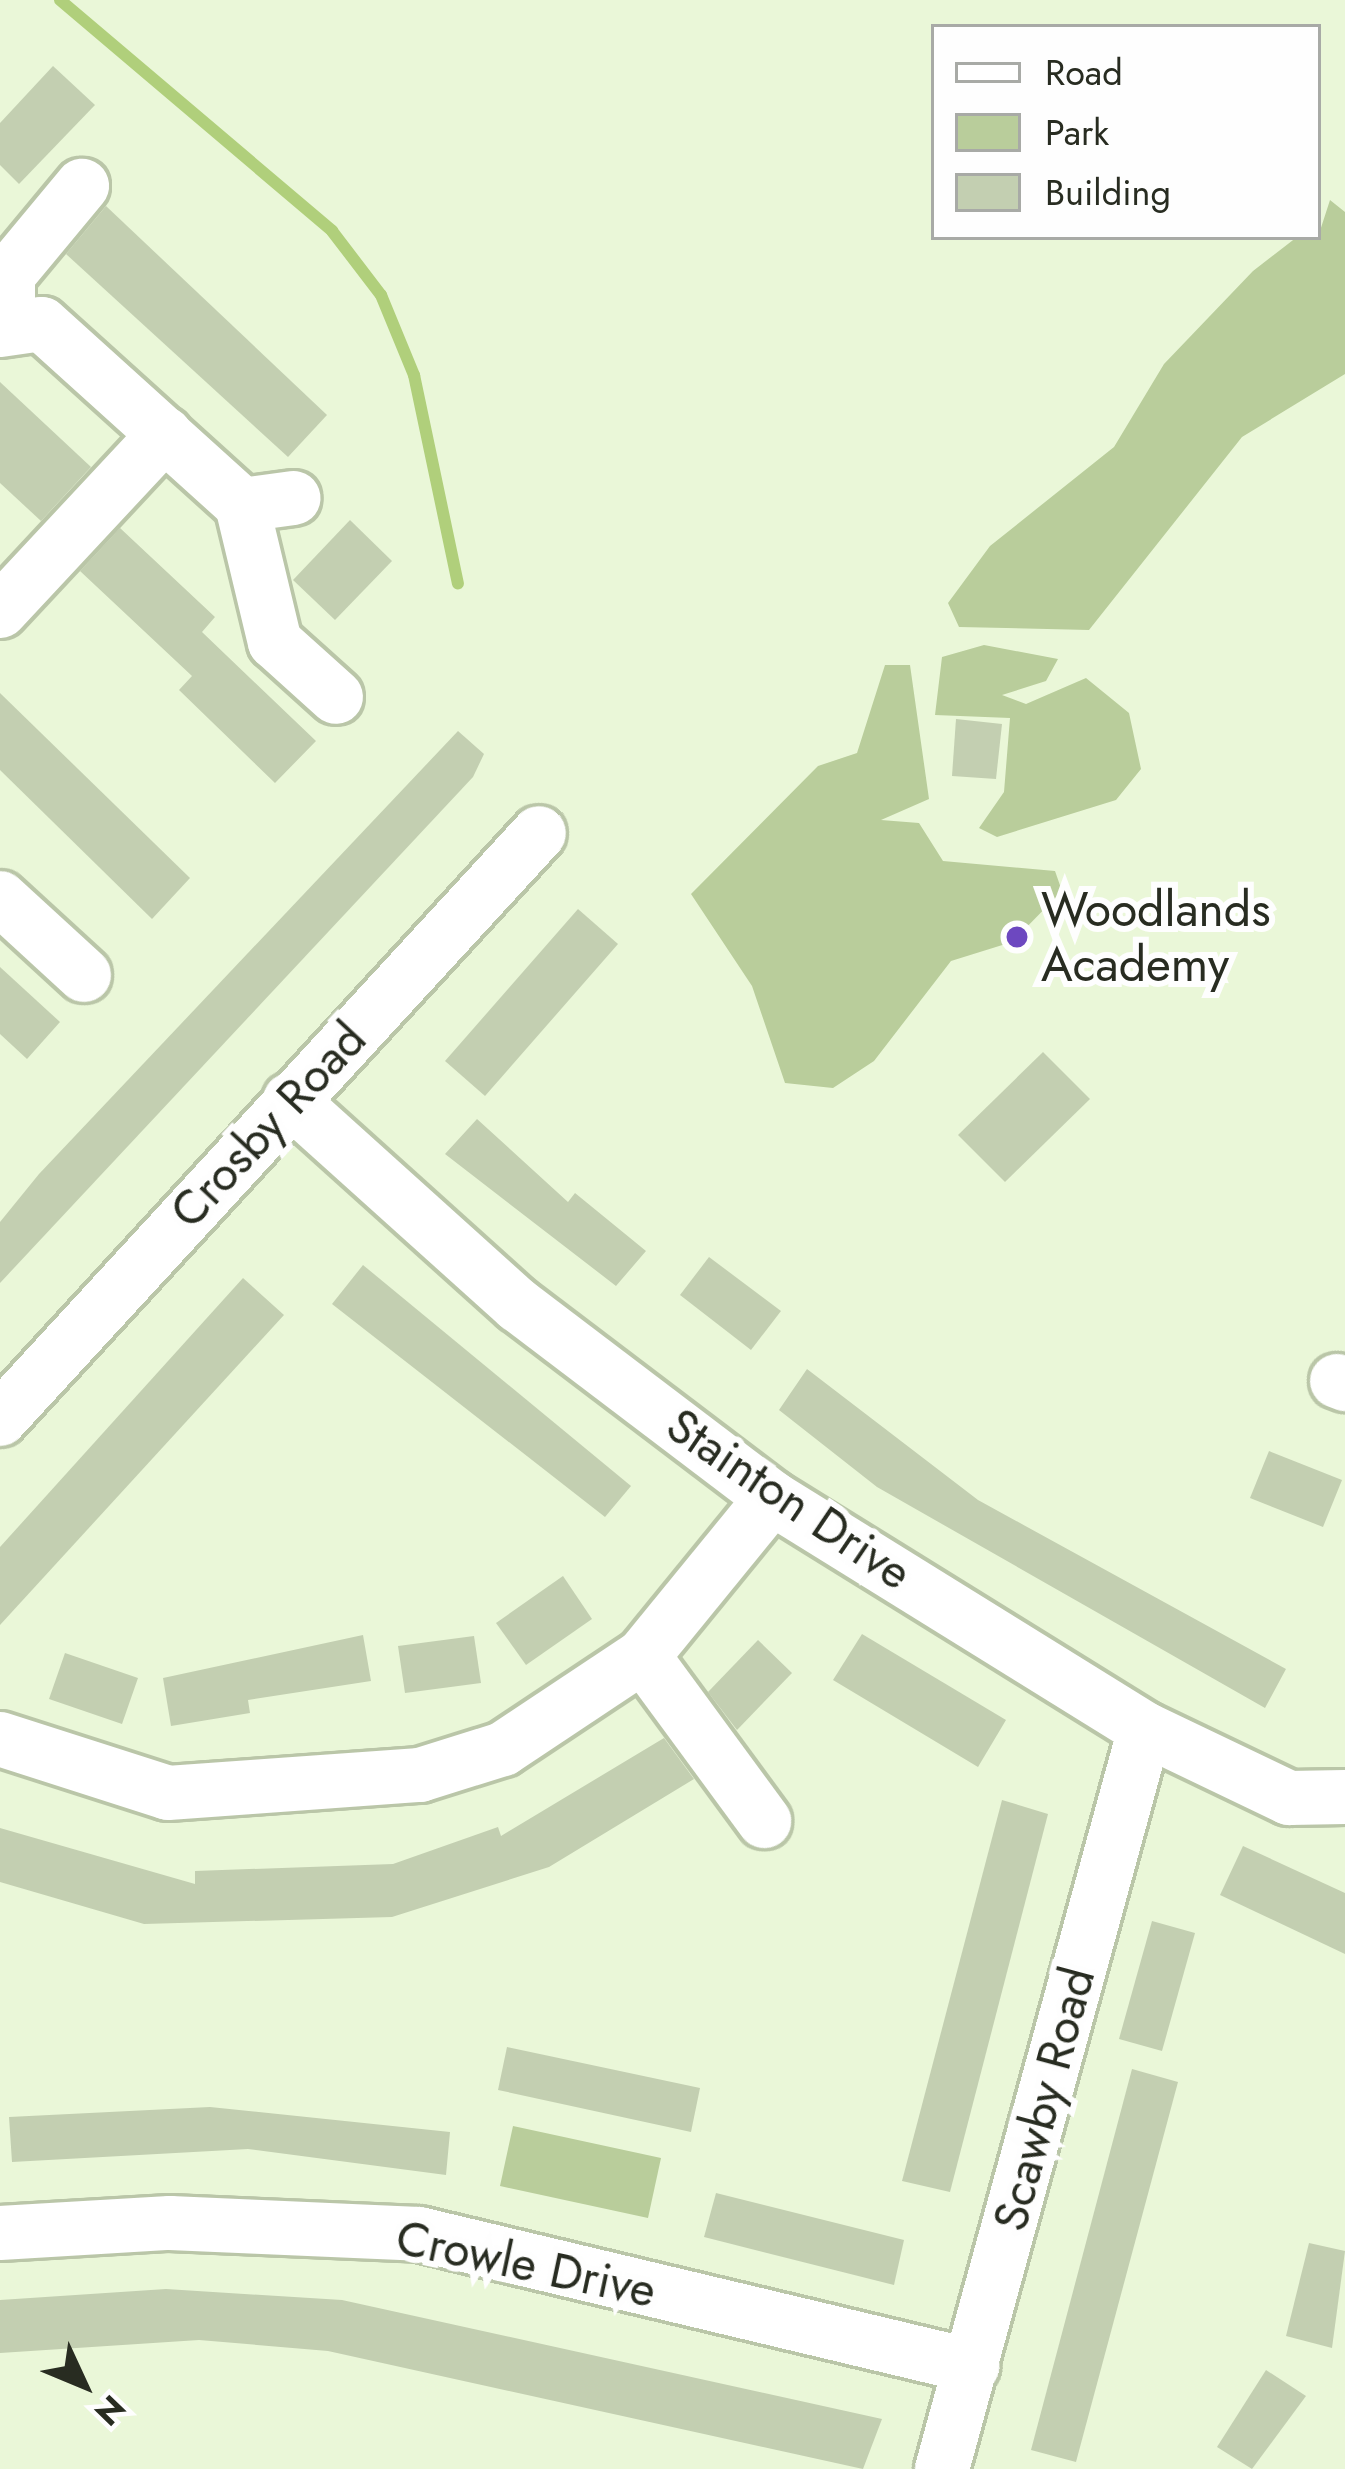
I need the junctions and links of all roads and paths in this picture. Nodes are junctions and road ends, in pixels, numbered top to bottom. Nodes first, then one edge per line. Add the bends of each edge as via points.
1 (82, 186) dead end
2 (4, 329) edge
3 (165, 434) junction
4 (0, 611) edge
5 (336, 697) dead end
6 (539, 832) dead end
7 (0, 898) edge
8 (84, 975) dead end
9 (290, 1100) junction
10 (0, 1419) edge
11 (772, 1498) junction
12 (644, 1656) junction
13 (1145, 1729) junction
14 (0, 1739) edge
15 (1345, 1797) edge
16 (764, 1821) dead end
17 (0, 2233) edge
18 (971, 2366) junction
19 (942, 2469) edge

1 - 2 street via 8,275
2 - 3 street via 42,323
3 - 4 street
3 - 5 street via 268,501 275,642
6 - 9 street, Crosby Road
7 - 8 street
9 - 10 street, Crosby Road
9 - 11 street, Stainton Drive via 518,1305
11 - 12 street
11 - 13 street, Stainton Drive
12 - 14 street via 502,1749 352,1787 168,1793
12 - 16 street
13 - 15 street, Stainton Drive via 1289,1798
13 - 18 street, Scawby Road
17 - 18 street, Crowle Drive via 170,2224 419,2234
18 - 19 street, Scawby Road

